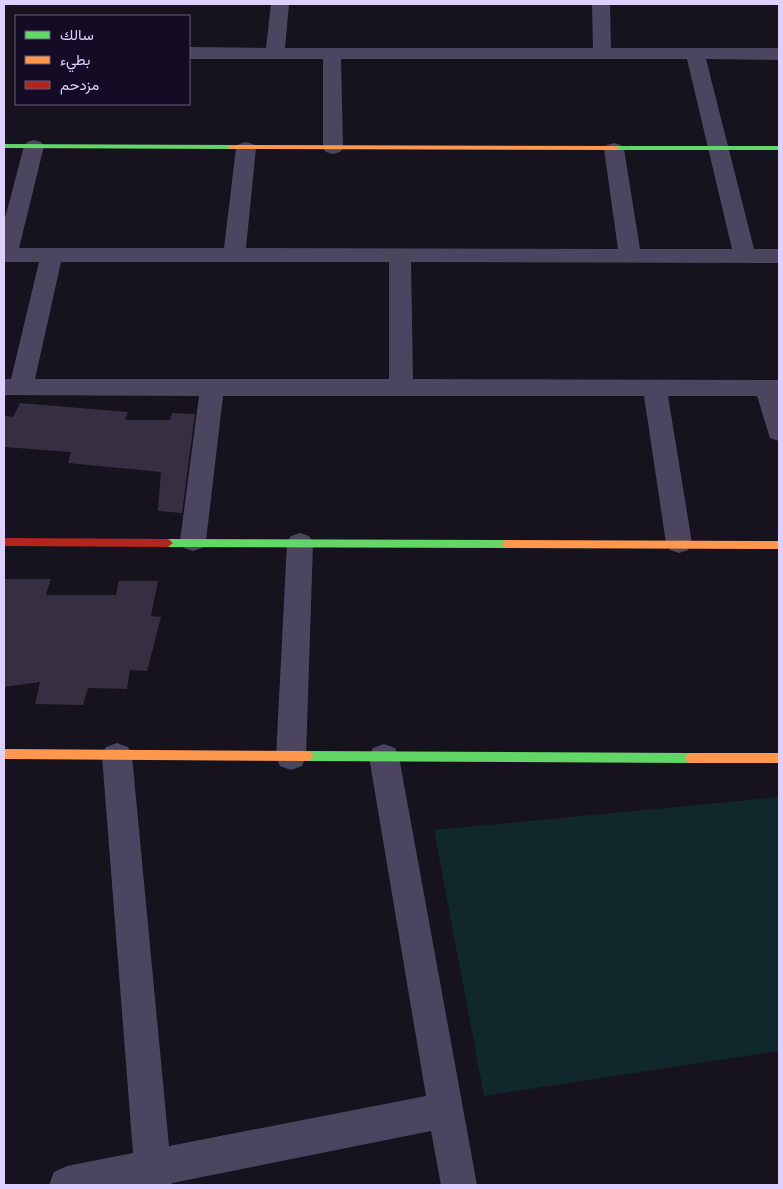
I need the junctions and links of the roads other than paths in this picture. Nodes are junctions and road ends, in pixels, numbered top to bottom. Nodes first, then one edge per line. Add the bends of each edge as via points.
1 (280, 4) edge
2 (601, 4) edge
3 (190, 53) edge
4 (602, 53) junction
5 (275, 54) junction
6 (696, 54) junction
7 (779, 54) edge
8 (332, 55) junction
9 (4, 146) edge
10 (34, 146) junction
11 (246, 148) junction
12 (333, 148) junction
13 (719, 148) junction
14 (779, 148) edge
15 (614, 149) junction
16 (5, 255) edge
17 (52, 255) junction
18 (234, 255) junction
19 (400, 256) junction
20 (630, 256) junction
21 (745, 256) junction
22 (779, 256) edge
23 (212, 386) junction
24 (12, 387) edge
25 (400, 387) junction
26 (655, 388) junction
27 (773, 388) edge
28 (779, 432) edge
29 (4, 542) edge
30 (193, 542) junction
31 (300, 543) junction
32 (679, 543) junction
33 (779, 544) edge
34 (4, 754) edge
35 (117, 756) junction
36 (291, 757) junction
37 (384, 757) junction
38 (779, 758) edge
39 (446, 1110) junction
40 (153, 1177) edge
41 (67, 1185) edge
42 (459, 1185) edge

1 - 5 street
2 - 4 street
3 - 5 street
4 - 6 street
4 - 8 street
5 - 8 street
6 - 7 street
6 - 13 street
8 - 12 street
9 - 10 street
10 - 11 street
10 - 16 street
11 - 12 street
11 - 18 street
12 - 15 street
13 - 14 street
13 - 15 street
13 - 21 street
15 - 20 street
16 - 17 street
17 - 18 street
17 - 24 street
18 - 19 street
19 - 20 street
19 - 25 street
20 - 21 street
21 - 22 street
23 - 24 street
23 - 25 street
23 - 30 street
25 - 26 street
26 - 27 street
26 - 32 street
27 - 28 street
29 - 30 street
30 - 31 street
31 - 32 street
31 - 36 street
32 - 33 street
34 - 35 street
35 - 36 street
35 - 40 street
36 - 37 street
37 - 38 street
37 - 39 street
39 - 40 street
39 - 42 street
40 - 41 street

